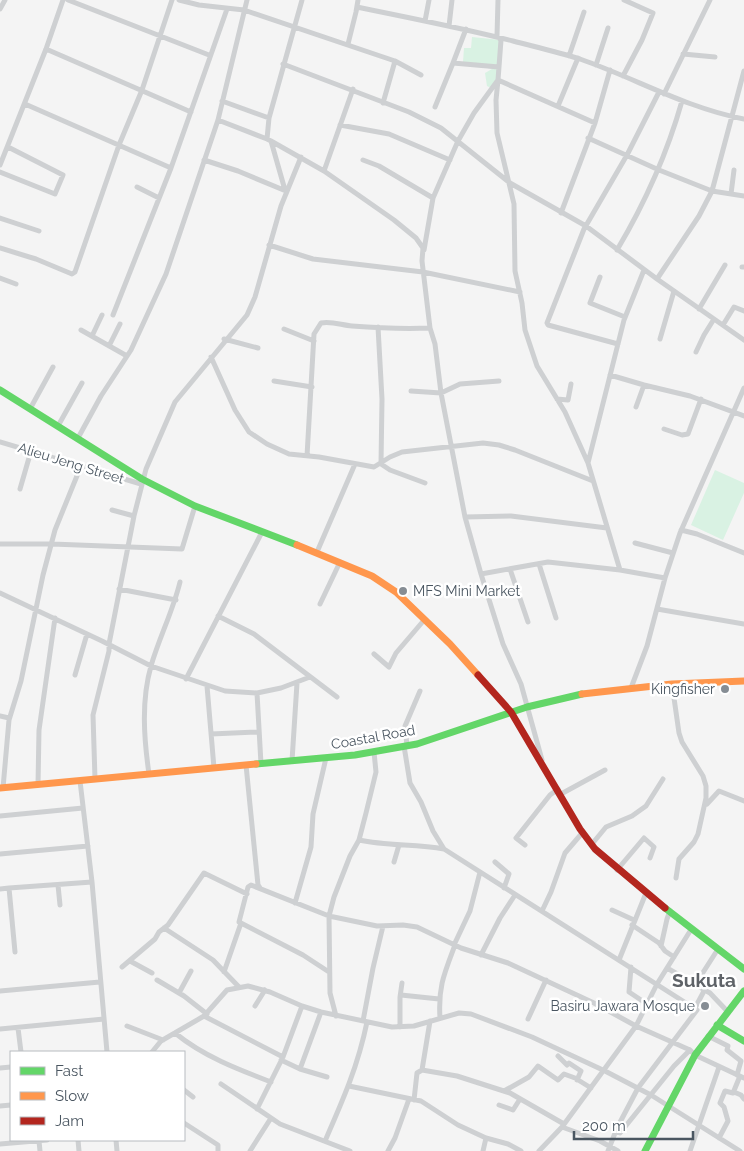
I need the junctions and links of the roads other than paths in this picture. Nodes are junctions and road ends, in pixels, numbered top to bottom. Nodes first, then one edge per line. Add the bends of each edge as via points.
1 (4, 0) edge
2 (63, 0) edge
3 (68, 0) edge
4 (172, 0) edge
5 (179, 0) edge
6 (247, 0) edge
7 (302, 0) edge
8 (358, 0) edge
9 (429, 0) edge
10 (452, 0) edge
11 (498, 0) edge
12 (624, 0) edge
13 (710, 0) edge
14 (200, 2) edge
15 (357, 7) junction
16 (0, 9) edge
17 (227, 9) junction
18 (244, 10) junction
19 (584, 12) dead end
20 (425, 21) junction
21 (294, 26) junction
22 (450, 26) junction
23 (608, 28) dead end
24 (466, 29) junction
25 (497, 36) junction
26 (160, 37) junction
27 (348, 44) junction
28 (46, 49) junction
29 (683, 54) junction
30 (210, 55) junction
31 (569, 56) junction
32 (715, 57) dead end
33 (578, 58) junction
34 (395, 61) junction
35 (453, 63) junction
36 (283, 64) junction
37 (596, 65) junction
38 (499, 67) junction
39 (610, 70) junction
40 (744, 71) edge
41 (421, 75) dead end
42 (623, 76) junction
43 (498, 80) junction
44 (142, 90) junction
45 (353, 90) junction
46 (661, 93) junction
47 (222, 101) junction
48 (682, 101) junction
49 (382, 103) junction
50 (25, 104) junction
51 (558, 106) junction
52 (435, 107) dead end
53 (191, 112) junction
54 (732, 117) junction
55 (269, 118) junction
56 (744, 119) edge
57 (218, 120) junction
58 (595, 122) junction
59 (340, 125) junction
60 (588, 138) junction
61 (269, 140) junction
62 (458, 142) junction
63 (119, 145) junction
64 (8, 147) junction
65 (627, 155) junction
66 (301, 157) junction
67 (204, 160) junction
68 (363, 160) dead end
69 (450, 160) junction
70 (0, 165) edge
71 (171, 168) junction
72 (659, 170) junction
73 (734, 170) dead end
74 (324, 171) junction
75 (0, 172) edge
76 (510, 183) junction
77 (136, 187) dead end
78 (286, 191) junction
79 (712, 191) junction
80 (731, 194) junction
81 (744, 196) edge
82 (159, 198) junction
83 (433, 198) junction
84 (562, 213) junction
85 (0, 218) edge
86 (586, 226) junction
87 (39, 231) dead end
88 (269, 245) junction
89 (0, 248) edge
90 (617, 250) junction
91 (423, 253) junction
92 (725, 265) dead end
93 (644, 270) junction
94 (423, 272) junction
95 (600, 276) dead end
96 (0, 278) edge
97 (657, 279) junction
98 (16, 284) dead end
99 (674, 291) junction
100 (520, 292) junction
101 (699, 309) junction
102 (744, 311) edge
103 (102, 315) dead end
104 (112, 315) dead end
105 (625, 317) junction
106 (714, 319) junction
107 (120, 324) dead end
108 (724, 325) junction
109 (378, 327) junction
110 (430, 328) junction
111 (284, 329) dead end
112 (81, 330) dead end
113 (92, 336) junction
114 (660, 339) dead end
115 (224, 340) junction
116 (744, 340) edge
117 (314, 341) junction
118 (618, 344) junction
119 (109, 346) junction
120 (258, 348) dead end
121 (696, 352) dead end
122 (127, 356) junction
123 (211, 357) junction
124 (53, 367) dead end
125 (610, 375) junction
126 (274, 381) dead end
127 (499, 381) dead end
128 (82, 383) dead end
129 (571, 384) dead end
130 (644, 385) junction
131 (312, 387) junction
132 (744, 388) edge
133 (0, 390) edge
134 (411, 391) dead end
135 (441, 393) junction
136 (557, 399) junction
137 (701, 399) junction
138 (636, 407) dead end
139 (30, 408) junction
140 (734, 412) junction
141 (744, 416) edge
142 (58, 426) junction
143 (664, 430) dead end
144 (78, 438) junction
145 (0, 442) edge
146 (451, 448) junction
147 (31, 451) junction
148 (307, 456) junction
149 (588, 463) junction
150 (355, 464) junction
151 (381, 464) junction
152 (81, 466) junction
153 (142, 481) junction
154 (592, 481) junction
155 (425, 483) dead end
156 (20, 489) dead end
157 (195, 506) junction
158 (112, 510) dead end
159 (134, 516) junction
160 (465, 517) junction
161 (608, 528) junction
162 (681, 530) junction
163 (262, 532) junction
164 (635, 543) dead end
165 (0, 544) edge
166 (52, 544) junction
167 (128, 547) junction
168 (316, 552) junction
169 (744, 552) edge
170 (673, 553) junction
171 (340, 562) junction
172 (539, 564) junction
173 (510, 569) junction
174 (620, 570) junction
175 (480, 574) junction
176 (665, 578) junction
177 (180, 582) dead end
178 (119, 589) junction
179 (0, 593) edge
180 (176, 600) junction
181 (320, 604) dead end
182 (657, 609) junction
183 (36, 610) junction
184 (218, 616) junction
185 (55, 618) junction
186 (556, 618) dead end
187 (425, 619) junction
188 (528, 622) dead end
189 (744, 624) edge
190 (87, 634) junction
191 (108, 644) junction
192 (374, 654) dead end
193 (151, 666) junction
194 (75, 675) dead end
195 (310, 677) junction
196 (186, 678) junction
197 (744, 681) edge
198 (297, 683) junction
199 (672, 684) junction
200 (207, 686) junction
201 (631, 688) junction
202 (420, 691) dead end
203 (257, 693) junction
204 (337, 697) dead end
205 (527, 707) junction
206 (511, 712) junction
207 (0, 716) edge
208 (9, 718) junction
209 (258, 732) junction
210 (211, 734) junction
211 (405, 746) junction
212 (374, 752) junction
213 (326, 758) junction
214 (3, 759) edge
215 (292, 761) junction
216 (261, 764) junction
217 (246, 765) junction
218 (543, 766) junction
219 (214, 768) junction
220 (605, 770) dead end
221 (149, 774) junction
222 (95, 779) junction
223 (663, 779) dead end
224 (80, 781) junction
225 (38, 784) junction
226 (2, 788) edge
227 (559, 791) junction
228 (744, 801) edge
229 (705, 806) junction
230 (84, 808) junction
231 (0, 816) edge
232 (582, 832) junction
233 (359, 840) junction
234 (398, 844) junction
235 (592, 844) junction
236 (525, 845) dead end
237 (88, 846) junction
238 (444, 849) junction
239 (0, 854) edge
240 (650, 858) dead end
241 (394, 862) dead end
242 (495, 862) dead end
243 (617, 870) junction
244 (480, 872) junction
245 (676, 878) dead end
246 (92, 882) junction
247 (58, 885) junction
248 (10, 888) junction
249 (504, 888) junction
250 (0, 889) edge
251 (261, 889) junction
252 (646, 893) junction
253 (247, 894) junction
254 (515, 895) junction
255 (295, 903) junction
256 (60, 905) dead end
257 (612, 910) dead end
258 (542, 911) junction
259 (670, 911) junction
260 (329, 916) junction
261 (241, 923) junction
262 (633, 923) junction
263 (383, 926) junction
264 (164, 928) junction
265 (692, 928) junction
266 (455, 945) junction
267 (662, 946) junction
268 (718, 949) junction
269 (15, 952) dead end
270 (481, 955) junction
271 (674, 957) junction
272 (619, 960) junction
273 (130, 961) junction
274 (122, 967) dead end
275 (631, 967) junction
276 (667, 968) junction
277 (744, 969) edge
278 (191, 971) dead end
279 (224, 972) junction
280 (329, 972) junction
281 (152, 973) dead end
282 (157, 980) dead end
283 (546, 980) junction
284 (100, 982) junction
285 (402, 983) dead end
286 (657, 984) junction
287 (695, 985) junction
288 (239, 987) junction
289 (265, 990) junction
290 (0, 991) edge
291 (704, 991) junction
292 (744, 991) edge
293 (179, 993) junction
294 (401, 995) junction
295 (439, 999) junction
296 (648, 1004) junction
297 (255, 1006) dead end
298 (302, 1006) junction
299 (695, 1008) junction
300 (321, 1012) junction
301 (728, 1012) junction
302 (206, 1015) junction
303 (336, 1016) junction
304 (104, 1018) junction
305 (440, 1018) junction
306 (528, 1019) dead end
307 (430, 1021) junction
308 (365, 1022) junction
309 (717, 1024) junction
310 (127, 1026) dead end
311 (636, 1026) junction
312 (400, 1027) junction
313 (18, 1028) junction
314 (0, 1029) edge
315 (175, 1033) junction
316 (708, 1036) junction
317 (163, 1040) junction
318 (744, 1041) edge
319 (672, 1042) junction
320 (21, 1051) edge
321 (106, 1051) edge
322 (153, 1051) edge
323 (692, 1053) junction
324 (558, 1056) dead end
325 (282, 1059) junction
326 (720, 1067) junction
327 (300, 1069) junction
328 (422, 1070) junction
329 (605, 1071) junction
330 (740, 1076) edge
331 (327, 1077) dead end
332 (577, 1080) junction
333 (271, 1082) junction
334 (220, 1084) dead end
335 (349, 1086) junction
336 (591, 1088) junction
337 (638, 1088) junction
338 (711, 1090) junction
339 (185, 1091) edge
340 (503, 1091) junction
341 (734, 1092) junction
342 (724, 1094) junction
343 (650, 1095) junction
344 (193, 1097) dead end
345 (411, 1099) junction
346 (520, 1099) junction
347 (744, 1099) edge
348 (499, 1105) dead end
349 (667, 1107) junction
350 (257, 1109) junction
351 (271, 1118) junction
352 (185, 1124) edge
353 (698, 1124) junction
354 (563, 1126) junction
355 (616, 1132) junction
356 (486, 1138) junction
357 (719, 1138) junction
358 (40, 1141) edge
359 (325, 1141) junction
360 (1, 1144) edge
361 (609, 1149) edge
362 (3, 1151) edge
363 (40, 1151) edge
364 (218, 1151) edge
365 (250, 1151) edge
366 (350, 1151) edge
367 (388, 1151) edge
368 (483, 1151) edge
369 (520, 1151) edge
370 (539, 1151) edge
371 (603, 1151) edge
372 (618, 1151) edge
373 (645, 1151) edge
374 (690, 1151) edge
375 (740, 1151) edge

1 - 16 street
2 - 28 street
3 - 26 street
4 - 26 street
5 - 14 street
6 - 18 street
7 - 21 street
8 - 15 street
9 - 20 street
10 - 22 street
11 - 25 street
12 - 42 street via 653,13
13 - 29 street
14 - 17 street
15 - 20 street
15 - 27 street
17 - 18 street
17 - 30 street
18 - 21 street
18 - 47 street
19 - 31 street
20 - 22 street
21 - 27 street
21 - 36 street
22 - 24 street
23 - 37 street
24 - 25 street
24 - 35 street
25 - 31 street
25 - 38 street via 501,40
26 - 30 street
26 - 44 street
27 - 34 street
28 - 44 street
28 - 50 street
29 - 32 street
29 - 46 street
30 - 53 street
31 - 33 street
33 - 37 street
33 - 51 street
34 - 41 street
34 - 49 street
35 - 38 street
35 - 52 street
36 - 45 street
36 - 55 street
37 - 39 street
38 - 43 street
39 - 42 street
39 - 58 street
40 - 54 street
42 - 46 street
43 - 51 street
43 - 62 street
43 - 76 street via 497,133
44 - 53 street
44 - 63 street
45 - 49 street
45 - 59 street
46 - 48 street
46 - 65 street
47 - 55 street
47 - 57 street
48 - 54 street
48 - 72 street
49 - 62 street via 441,128
50 - 63 street
50 - 64 street
51 - 58 street
53 - 71 street
54 - 56 street
54 - 79 street
55 - 61 street
57 - 61 street
57 - 67 street
58 - 60 street
59 - 69 street via 389,134
59 - 74 street
60 - 65 street
60 - 84 street
61 - 66 street
61 - 78 street
62 - 69 street
62 - 76 street
63 - 71 street
63 - 89 street via 75,272 72,274
64 - 70 street
64 - 75 street via 63,175 55,194
65 - 72 street
65 - 86 street
66 - 74 street
66 - 78 street
67 - 78 street
67 - 122 street via 166,274
68 - 83 street
69 - 83 street
71 - 82 street
72 - 79 street
72 - 90 street
73 - 80 street
74 - 91 street via 408,230 420,243
76 - 84 street
76 - 100 street via 514,204 515,271
77 - 82 street
78 - 88 street
79 - 80 street
79 - 97 street
80 - 81 street
82 - 104 street
83 - 91 street
84 - 86 street
85 - 87 street
86 - 90 street
86 - 118 street via 547,324
88 - 94 street via 314,259
88 - 115 street via 251,306
90 - 93 street
91 - 94 street
92 - 101 street
93 - 97 street
93 - 105 street
94 - 100 street
94 - 110 street
95 - 105 street via 590,303
96 - 98 street
97 - 99 street
99 - 101 street
99 - 114 street
100 - 136 street via 526,330 537,366
101 - 106 street
102 - 108 street via 734,307
103 - 113 street
105 - 118 street
106 - 108 street
106 - 121 street
107 - 119 street
108 - 116 street
109 - 110 street
109 - 117 street via 328,322 317,329
109 - 151 street
110 - 135 street
111 - 117 street
112 - 113 street
113 - 119 street
115 - 120 street
115 - 123 street
117 - 131 street
118 - 125 street
119 - 122 street
122 - 144 street
123 - 148 street via 235,410 249,432 289,454
123 - 153 street via 175,402
124 - 139 street
125 - 130 street
125 - 149 street
126 - 131 street
127 - 135 street via 460,384
128 - 142 street
129 - 136 street via 568,400
130 - 137 street
130 - 138 street
131 - 148 street
132 - 140 street
133 - 139 street
134 - 135 street
135 - 146 street
136 - 149 street
137 - 140 street
137 - 143 street via 688,434
139 - 142 street
140 - 141 street
140 - 162 street
142 - 144 street
144 - 153 street
145 - 147 street, Alieu Jeng Street
146 - 151 street via 402,452
146 - 154 street via 483,443 499,445
146 - 160 street
147 - 152 street, Alieu Jeng Street
147 - 156 street
148 - 150 street
149 - 154 street
150 - 151 street via 374,467
150 - 168 street
151 - 155 street
152 - 153 street, Alieu Jeng Street
152 - 166 street
153 - 157 street
153 - 159 street
154 - 161 street
157 - 163 street
157 - 167 street via 182,549
158 - 159 street
159 - 167 street
160 - 161 street via 511,516
160 - 175 street
161 - 174 street
162 - 169 street
162 - 170 street
163 - 168 street
163 - 184 street
164 - 170 street
165 - 166 street
166 - 167 street
166 - 183 street
167 - 178 street
168 - 171 street
170 - 176 street
171 - 181 street
171 - 187 street via 372,576 396,592
172 - 173 street
172 - 174 street via 548,562
172 - 186 street
173 - 175 street
173 - 188 street
174 - 176 street
175 - 205 street
176 - 182 street
177 - 180 street
178 - 180 street
178 - 191 street
179 - 183 street
180 - 193 street
182 - 189 street
182 - 201 street
183 - 185 street
183 - 208 street via 21,681
184 - 195 street via 254,634
184 - 196 street
185 - 190 street
185 - 225 street via 39,730
187 - 192 street via 396,654 389,668
187 - 206 street
190 - 191 street
190 - 194 street
191 - 193 street
191 - 222 street via 93,715
193 - 196 street
193 - 221 street via 144,701
195 - 198 street
195 - 204 street
196 - 200 street
197 - 199 street, Coastal Road
198 - 203 street
198 - 215 street
199 - 201 street, Coastal Road
199 - 229 street via 682,742 706,786
200 - 203 street
200 - 210 street
201 - 205 street, Coastal Road via 581,694
202 - 211 street via 405,726
203 - 209 street
205 - 206 street, Coastal Road
205 - 218 street
206 - 211 street, Coastal Road
206 - 218 street
207 - 208 street
208 - 214 street
209 - 210 street
209 - 216 street
210 - 219 street
211 - 212 street, Coastal Road
211 - 238 street via 410,783
212 - 213 street, Coastal Road
212 - 233 street via 376,772
213 - 215 street, Coastal Road
213 - 255 street via 313,814 311,847
214 - 226 street
215 - 216 street, Coastal Road
216 - 217 street, Coastal Road
217 - 219 street, Coastal Road
217 - 251 street
218 - 227 street
219 - 221 street, Coastal Road
220 - 227 street
221 - 222 street, Coastal Road
222 - 224 street, Coastal Road
223 - 235 street via 646,806 606,827
224 - 225 street, Coastal Road
224 - 230 street
225 - 226 street, Coastal Road
227 - 232 street
227 - 236 street via 550,795 516,838
228 - 229 street via 719,791
229 - 245 street via 698,834 679,859
230 - 231 street
230 - 237 street
232 - 235 street
232 - 258 street via 565,853
233 - 234 street
233 - 260 street
234 - 238 street
234 - 241 street
235 - 243 street
237 - 239 street
237 - 246 street
238 - 244 street
240 - 243 street via 654,847 644,838
242 - 249 street via 509,874
243 - 252 street
244 - 249 street
244 - 266 street via 470,911
246 - 247 street
246 - 284 street
247 - 248 street
247 - 256 street
248 - 250 street
248 - 269 street
249 - 254 street
251 - 253 street via 251,885
251 - 255 street
252 - 259 street
252 - 262 street
253 - 261 street
253 - 264 street via 204,873
254 - 258 street
254 - 270 street
255 - 260 street
257 - 262 street
258 - 272 street
259 - 265 street
259 - 267 street
260 - 263 street
260 - 280 street
261 - 279 street
261 - 280 street
262 - 267 street
262 - 272 street
263 - 266 street via 403,924 417,927
263 - 308 street
264 - 273 street
264 - 279 street via 201,951
265 - 268 street
265 - 271 street
266 - 270 street
266 - 295 street via 442,980
267 - 271 street
268 - 277 street
268 - 287 street
270 - 283 street
271 - 276 street
272 - 275 street
273 - 274 street
273 - 281 street
275 - 286 street
275 - 296 street via 629,992
276 - 286 street
276 - 287 street
278 - 293 street
279 - 288 street
280 - 303 street
282 - 293 street
283 - 306 street
283 - 311 street
284 - 290 street
284 - 304 street
285 - 294 street
286 - 296 street
286 - 299 street
287 - 291 street
288 - 289 street
288 - 302 street via 227,990
289 - 297 street
289 - 298 street
291 - 299 street
291 - 301 street
292 - 301 street
293 - 302 street
294 - 295 street
294 - 312 street
295 - 305 street
296 - 311 street
298 - 300 street
298 - 325 street
299 - 319 street via 697,1010
300 - 303 street
300 - 327 street
301 - 309 street
302 - 315 street
302 - 325 street
303 - 308 street
304 - 313 street
304 - 321 street
305 - 307 street
305 - 329 street via 459,1014 478,1016
307 - 312 street
307 - 328 street
308 - 312 street
308 - 335 street via 362,1047
309 - 316 street
309 - 318 street
310 - 317 street
311 - 319 street
311 - 329 street
313 - 314 street
313 - 320 street
315 - 317 street
315 - 333 street via 216,1059
316 - 323 street
316 - 330 street via 728,1046 727,1050 741,1061
317 - 322 street
319 - 323 street
319 - 337 street
323 - 326 street
323 - 343 street via 674,1066
323 - 349 street
324 - 332 street via 567,1065 569,1063 581,1071
325 - 327 street
325 - 333 street
326 - 330 street
326 - 338 street
327 - 331 street
328 - 340 street via 457,1076
328 - 345 street via 417,1073
329 - 336 street
329 - 337 street
330 - 341 street
332 - 336 street
332 - 340 street via 564,1074 558,1080 538,1066 530,1077
333 - 350 street
334 - 350 street
335 - 345 street
335 - 359 street
336 - 354 street
337 - 343 street
337 - 355 street
338 - 342 street
338 - 353 street
339 - 344 street
340 - 346 street
341 - 342 street via 725,1090
341 - 347 street
342 - 357 street via 720,1103 728,1121
343 - 349 street
343 - 355 street via 620,1133
345 - 356 street
345 - 367 street
346 - 348 street via 513,1110
346 - 354 street
349 - 353 street
349 - 373 street
350 - 351 street
351 - 359 street
351 - 365 street
352 - 364 street via 218,1145
353 - 357 street
353 - 374 street
354 - 361 street
354 - 370 street
355 - 361 street
356 - 368 street
356 - 369 street
357 - 375 street
358 - 360 street
358 - 363 street
359 - 366 street
360 - 362 street
361 - 371 street
361 - 372 street

